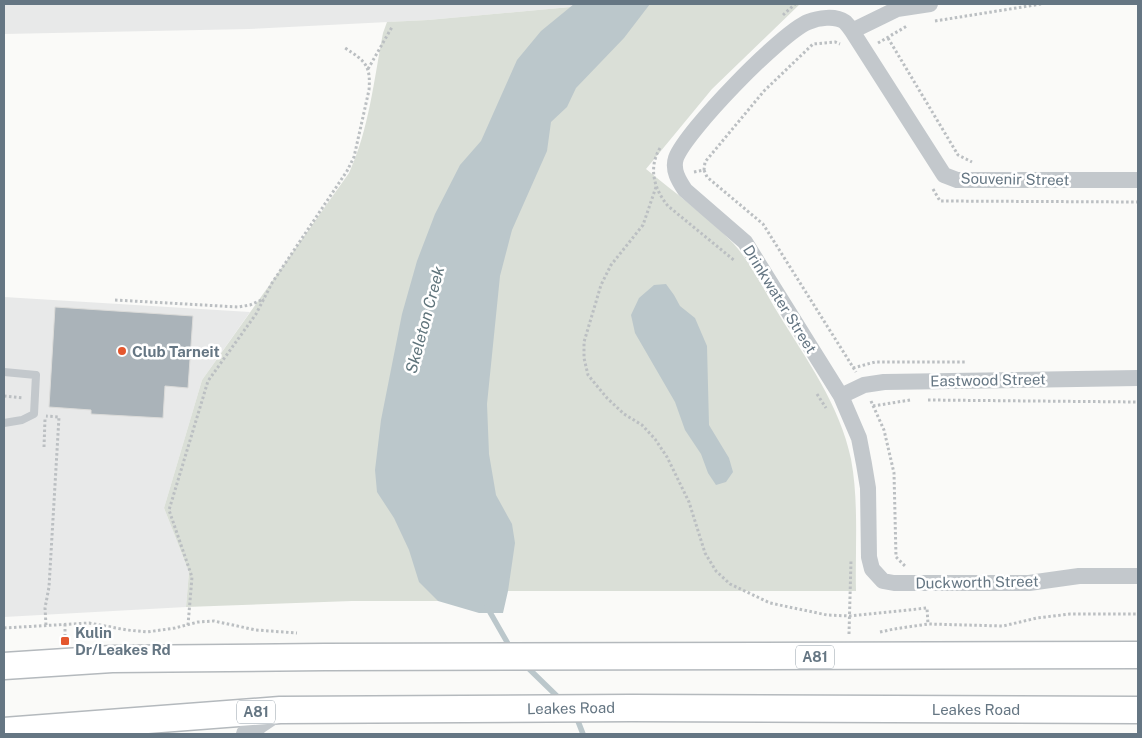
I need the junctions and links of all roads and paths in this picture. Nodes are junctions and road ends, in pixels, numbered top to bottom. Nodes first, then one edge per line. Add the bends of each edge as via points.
1 (930, 4) edge
2 (1041, 4) edge
3 (931, 22) dead end
4 (912, 25) dead end
5 (392, 27) dead end
6 (852, 31) junction
7 (888, 38) junction
8 (346, 48) dead end
9 (865, 52) junction
10 (368, 69) junction
11 (982, 162) dead end
12 (654, 174) dead end
13 (676, 174) junction
14 (1138, 180) edge
15 (656, 187) dead end
16 (265, 299) junction
17 (115, 300) dead end
18 (4, 372) edge
19 (1138, 378) edge
20 (841, 396) junction
21 (1138, 402) edge
22 (873, 406) dead end
23 (46, 416) dead end
24 (4, 423) edge
25 (876, 576) joint
26 (1138, 576) edge
27 (1138, 614) edge
28 (65, 624) junction
29 (46, 625) junction
30 (188, 625) junction
31 (4, 628) edge
32 (299, 633) dead end
33 (65, 642) dead end
34 (1138, 655) edge
35 (4, 666) edge
36 (280, 710) junction
37 (1138, 710) edge
38 (182, 726) edge
39 (4, 731) edge
40 (246, 734) edge

1 - 6 street via 897,9
2 - 3 path
4 - 7 path
5 - 10 path
6 - 9 street, Souvenir Street
6 - 13 street via 835,18 799,26 712,108 682,148 676,160
7 - 9 path
7 - 11 path via 958,155 972,162
8 - 10 path via 363,60
9 - 13 path via 854,58 848,48 835,42 813,44 764,91 705,162 704,170
9 - 14 street, Souvenir Street via 944,175 958,180
10 - 16 path via 369,90 351,164 272,283
12 - 13 path
13 - 20 street, Drinkwater Street via 685,190 745,242
15 - 27 path via 643,225 611,265 601,285 587,326 584,358 588,375 607,398 642,425 667,457 689,502 705,553 716,571 730,584 777,605 827,615 850,616 927,608 928,624 1003,626 1070,614
16 - 17 path via 238,307
16 - 30 path via 208,381 169,510 192,577
18 - 24 lane via 36,375 34,414
19 - 20 street, Eastwood Street via 884,382 864,385
20 - 25 street, Drinkwater Street via 858,438 864,464 868,488 869,557
21 - 22 path via 910,400
23 - 29 path via 59,417
25 - 26 street, Duckworth Street via 894,583 1029,584 1079,576
28 - 29 path
28 - 30 path via 89,623 148,632
28 - 33 path
29 - 31 path
30 - 32 path via 214,621 256,630
34 - 35 highway, A81 via 112,659
36 - 37 highway, Leakes Road / A81
36 - 38 highway, Leakes Road / A81
36 - 40 street
38 - 39 highway, Leakes Road / A81

